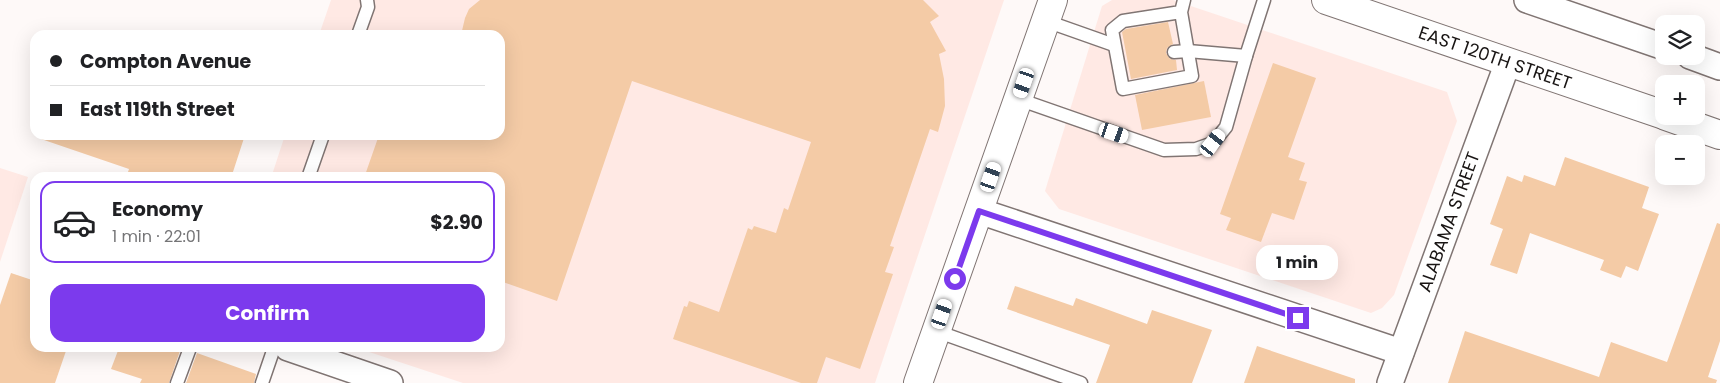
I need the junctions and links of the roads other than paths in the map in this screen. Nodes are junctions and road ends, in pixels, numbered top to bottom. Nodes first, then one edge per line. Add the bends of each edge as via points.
1 (367, 0) edge
2 (1264, 0) edge
3 (1326, 0) edge
4 (1527, 0) edge
5 (1183, 6) edge
6 (1050, 10) edge
7 (360, 30) edge
8 (1655, 44) edge
9 (1114, 45) junction
10 (1188, 51) junction
11 (1174, 52) dead end
12 (1246, 56) junction
13 (1508, 62) junction
14 (1705, 62) edge
15 (1720, 67) edge
16 (1018, 99) junction
17 (1655, 113) edge
18 (1691, 125) edge
19 (1720, 135) edge
20 (321, 140) edge
21 (310, 172) edge
22 (979, 211) junction
23 (936, 331) junction
24 (189, 352) edge
25 (273, 352) edge
26 (300, 352) edge
27 (1401, 352) junction
28 (177, 383) edge
29 (262, 383) edge
30 (390, 383) edge
31 (918, 383) edge
32 (1081, 383) edge
33 (1390, 383) edge

1 - 7 lane via 368,7
2 - 12 lane
3 - 13 street, EAST 120TH STREET
4 - 8 street
5 - 9 lane via 1123,21 1112,30
5 - 10 lane
6 - 9 lane
6 - 16 street
9 - 10 lane via 1122,58 1123,89 1192,76
10 - 11 lane
10 - 12 lane
12 - 16 lane via 1226,127 1213,143 1196,149 1164,150
13 - 17 street, EAST 120TH STREET
13 - 27 street, ALABAMA STREET
14 - 15 street
16 - 22 street
18 - 19 street, EAST 120TH STREET
20 - 21 lane
22 - 23 street
22 - 27 street
23 - 31 street
23 - 32 lane
24 - 28 lane
25 - 29 lane
26 - 30 street
27 - 33 street, ALABAMA STREET

